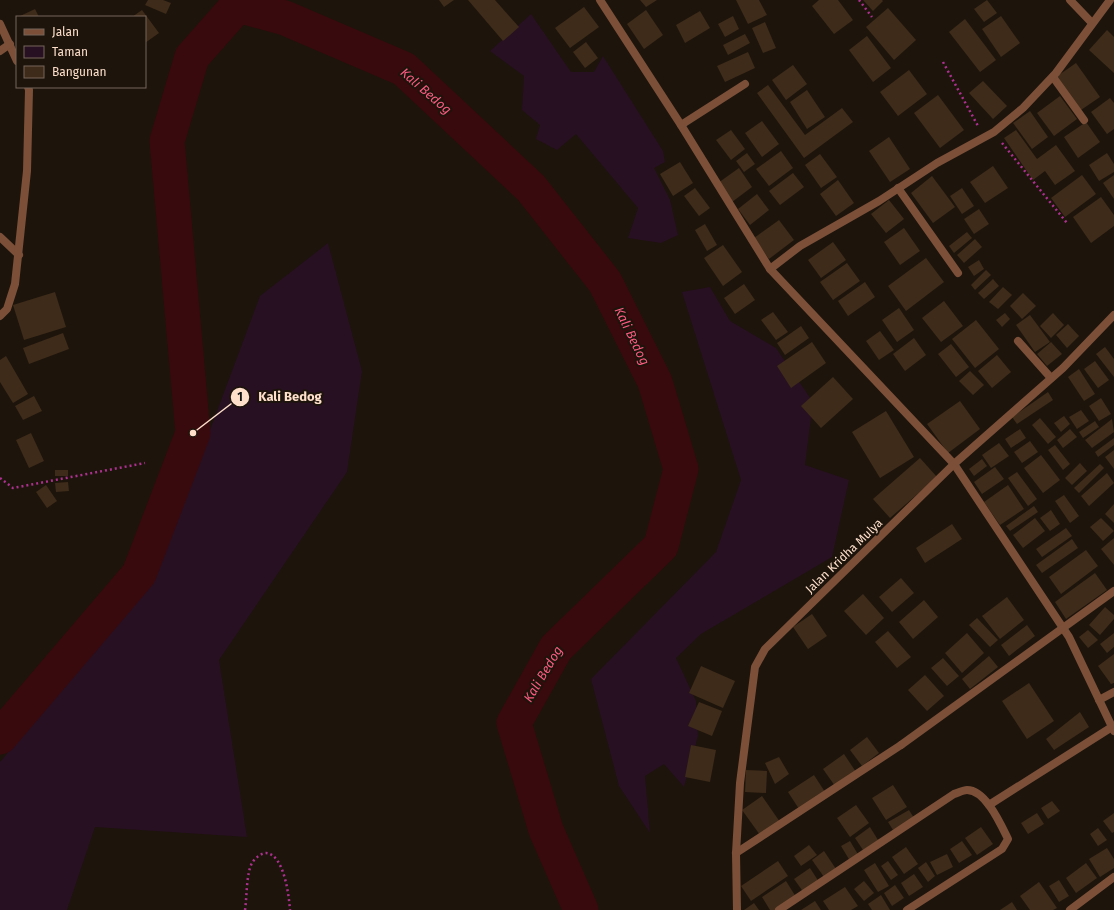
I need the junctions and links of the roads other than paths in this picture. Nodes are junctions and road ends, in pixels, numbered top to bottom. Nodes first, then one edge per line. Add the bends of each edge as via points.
1 (600, 0) edge
2 (1070, 0) edge
3 (1110, 0) edge
4 (1092, 23) junction
5 (0, 24) edge
6 (10, 44) junction
7 (0, 51) edge
8 (16, 59) edge
9 (1053, 77) junction
10 (745, 84) dead end
11 (28, 88) edge
12 (1084, 120) dead end
13 (681, 125) junction
14 (898, 188) junction
15 (0, 237) edge
16 (18, 255) junction
17 (770, 269) junction
18 (958, 273) dead end
19 (0, 316) edge
20 (1111, 318) edge
21 (1114, 327) edge
22 (1018, 341) dead end
23 (1051, 378) junction
24 (954, 464) junction
25 (1114, 591) edge
26 (1064, 628) junction
27 (1114, 692) edge
28 (1099, 700) junction
29 (1113, 729) edge
30 (989, 805) junction
31 (736, 853) junction
32 (1114, 877) edge
33 (737, 910) edge
34 (779, 910) edge
35 (907, 910) edge
36 (1070, 910) edge

1 - 13 street
2 - 4 street
3 - 4 street
4 - 9 street
5 - 6 street
6 - 7 street
6 - 8 street
9 - 12 street
9 - 14 street via 1023,108 985,139 937,163
10 - 13 street
11 - 16 street via 27,171
13 - 17 street
14 - 17 street via 800,246
14 - 18 street
15 - 16 street
16 - 19 street via 15,284 7,309
17 - 24 street
20 - 21 street
20 - 23 street, Jalan Kridha Mulya
22 - 23 street
23 - 24 street, Jalan Kridha Mulya
24 - 26 street
24 - 31 street, Jalan Kridha Mulya via 765,650 755,667 740,783
25 - 26 street
26 - 28 street
26 - 31 street via 901,745
27 - 28 street
28 - 29 street
29 - 30 street
30 - 34 street via 976,793 967,790 954,794
30 - 35 street via 1008,839 1002,849
31 - 33 street
32 - 36 street

